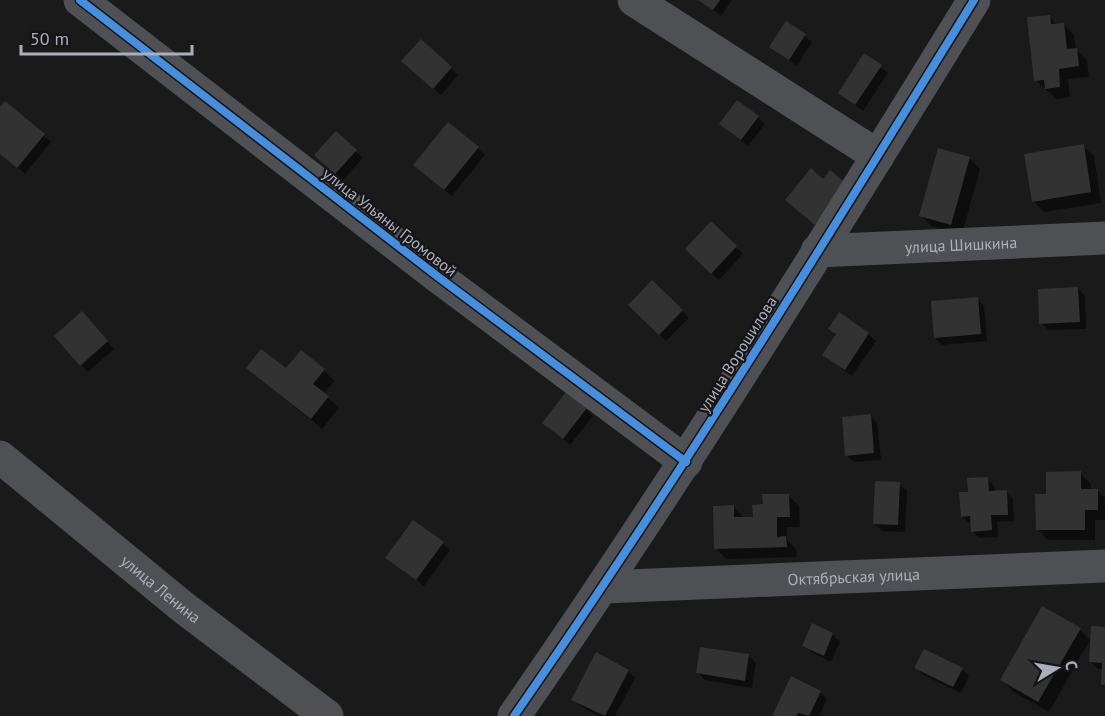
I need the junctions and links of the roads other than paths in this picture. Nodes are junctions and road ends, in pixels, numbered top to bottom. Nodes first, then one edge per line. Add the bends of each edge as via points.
1 (80, 0) edge
2 (634, 0) edge
3 (974, 0) edge
4 (878, 156) junction
5 (1105, 237) edge
6 (817, 251) junction
7 (0, 457) edge
8 (686, 462) junction
9 (1105, 566) edge
10 (604, 587) junction
11 (327, 716) edge
12 (514, 716) edge

1 - 8 street, улица Ульяны Громовой via 437,276
2 - 4 street
3 - 4 street, улица Ворошилова
4 - 6 street, улица Ворошилова
5 - 6 street, улица Шишкина
6 - 8 street, улица Ворошилова
7 - 11 street, улица Ленина via 184,608
8 - 10 street, улица Ворошилова
9 - 10 street, Октябрьская улица
10 - 12 street, улица Ворошилова

